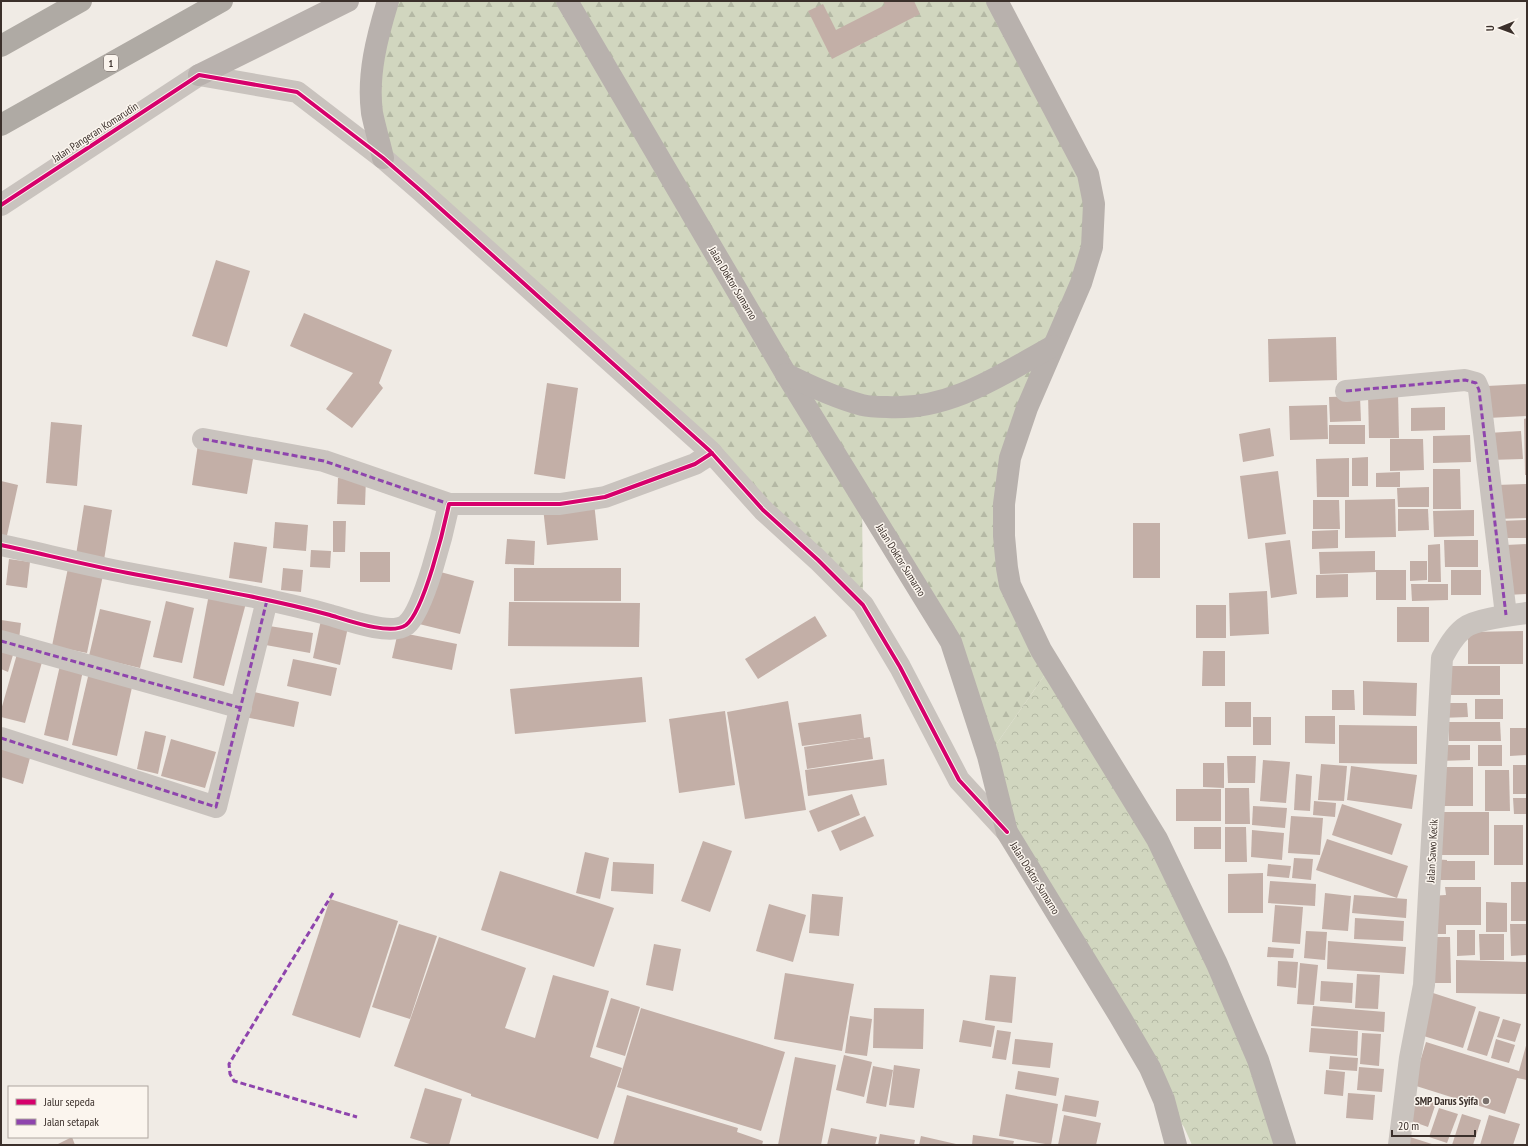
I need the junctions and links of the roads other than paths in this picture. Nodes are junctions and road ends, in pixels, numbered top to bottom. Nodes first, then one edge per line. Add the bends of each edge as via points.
1 (80, 1) edge
2 (222, 1) edge
3 (348, 1) edge
4 (388, 1) edge
5 (567, 1) edge
6 (997, 1) edge
7 (1, 46) edge
8 (199, 75) junction
9 (1, 125) edge
10 (383, 158) junction
11 (1, 205) edge
12 (1053, 346) junction
13 (786, 374) junction
14 (1346, 391) dead end
15 (203, 439) dead end
16 (712, 453) junction
17 (449, 504) junction
18 (1, 545) edge
19 (267, 600) junction
20 (1527, 613) edge
21 (1506, 615) junction
22 (1, 641) edge
23 (241, 708) junction
24 (1, 738) edge
25 (1007, 832) junction
26 (1176, 1145) edge
27 (1285, 1145) edge
28 (1399, 1145) edge

1 - 7 highway
2 - 9 highway, 1
3 - 8 main road
4 - 10 main road via 378,34 371,82 372,113
5 - 13 main road, Jalan Doktor Sumarno
6 - 12 main road via 1088,174 1094,196 1092,247 1081,283
8 - 10 street via 297,92
8 - 11 street, Jalan Pangeran Komarudin
10 - 16 street
12 - 13 main road via 968,392 927,406 864,406
12 - 27 main road via 1027,408 1010,458 1004,533 1010,585 1041,650 1157,839 1217,964 1258,1060
13 - 25 main road, Jalan Doktor Sumarno via 951,642 988,756
14 - 21 street via 1465,380 1476,383 1479,390
15 - 17 street via 324,461
16 - 17 street via 694,464 606,497 560,504
16 - 25 street via 763,510 818,560 862,605 900,667 959,780
17 - 19 street via 433,566 418,609 405,626 386,629
18 - 19 street via 126,573
19 - 23 street
20 - 21 street, Jalan Sawo Kecik
21 - 28 street, Jalan Sawo Kecik via 1464,628 1442,658 1424,984 1410,1058
22 - 23 street
23 - 24 street via 216,808
25 - 26 main road, Jalan Doktor Sumarno via 1150,1068 1164,1100

